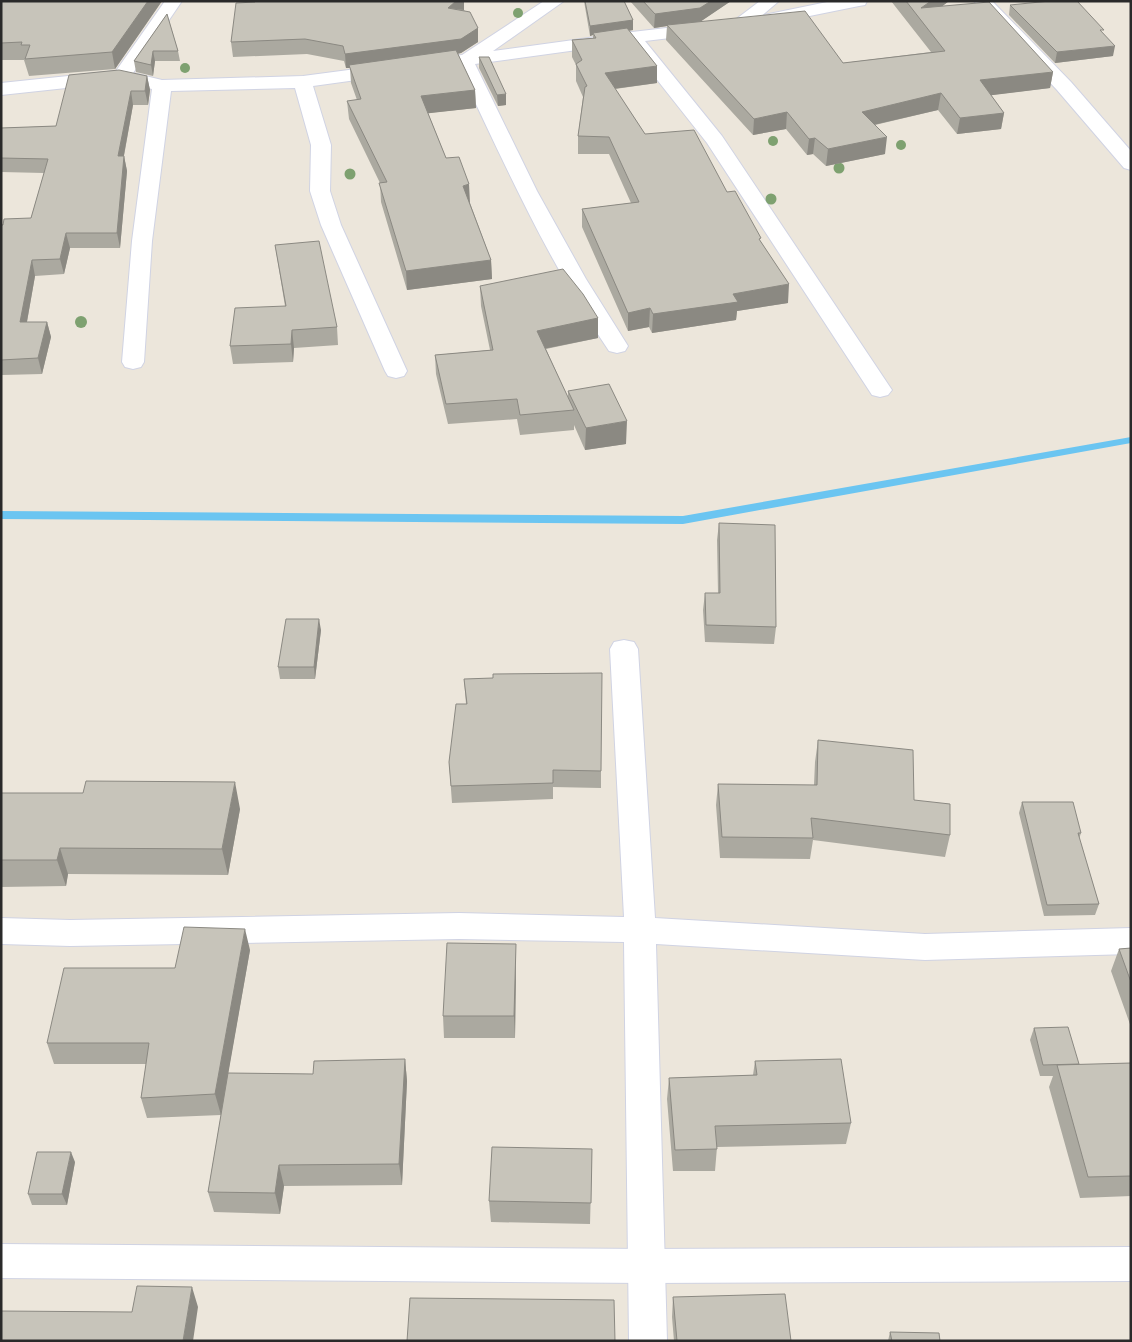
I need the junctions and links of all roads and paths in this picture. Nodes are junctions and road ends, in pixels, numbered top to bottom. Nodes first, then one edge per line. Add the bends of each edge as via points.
1 (174, 1) edge
2 (556, 1) edge
3 (771, 1) edge
4 (859, 1) edge
5 (982, 1) edge
6 (740, 25) junction
7 (632, 37) junction
8 (465, 61) junction
9 (122, 76) junction
10 (303, 82) junction
11 (162, 86) junction
12 (1, 89) edge
13 (1131, 164) edge
14 (617, 346) dead end
15 (133, 362) dead end
16 (396, 371) dead end
17 (880, 390) dead end
18 (624, 649) dead end
19 (640, 930) junction
20 (1, 932) edge
21 (1131, 941) edge
22 (1, 1261) edge
23 (1131, 1264) edge
24 (647, 1266) junction
25 (648, 1341) edge

1 - 9 street
2 - 8 street
3 - 6 street
4 - 6 street
5 - 13 street via 1064,86
6 - 7 street
7 - 8 street
7 - 17 street via 715,140
8 - 10 street
8 - 14 street via 531,199
9 - 11 street
9 - 12 street
10 - 11 street
10 - 16 street via 321,145 320,191 331,225
11 - 15 street via 142,241
18 - 19 street
19 - 20 street via 459,926
19 - 21 street via 925,947
19 - 24 street
22 - 24 street
23 - 24 street
24 - 25 street

